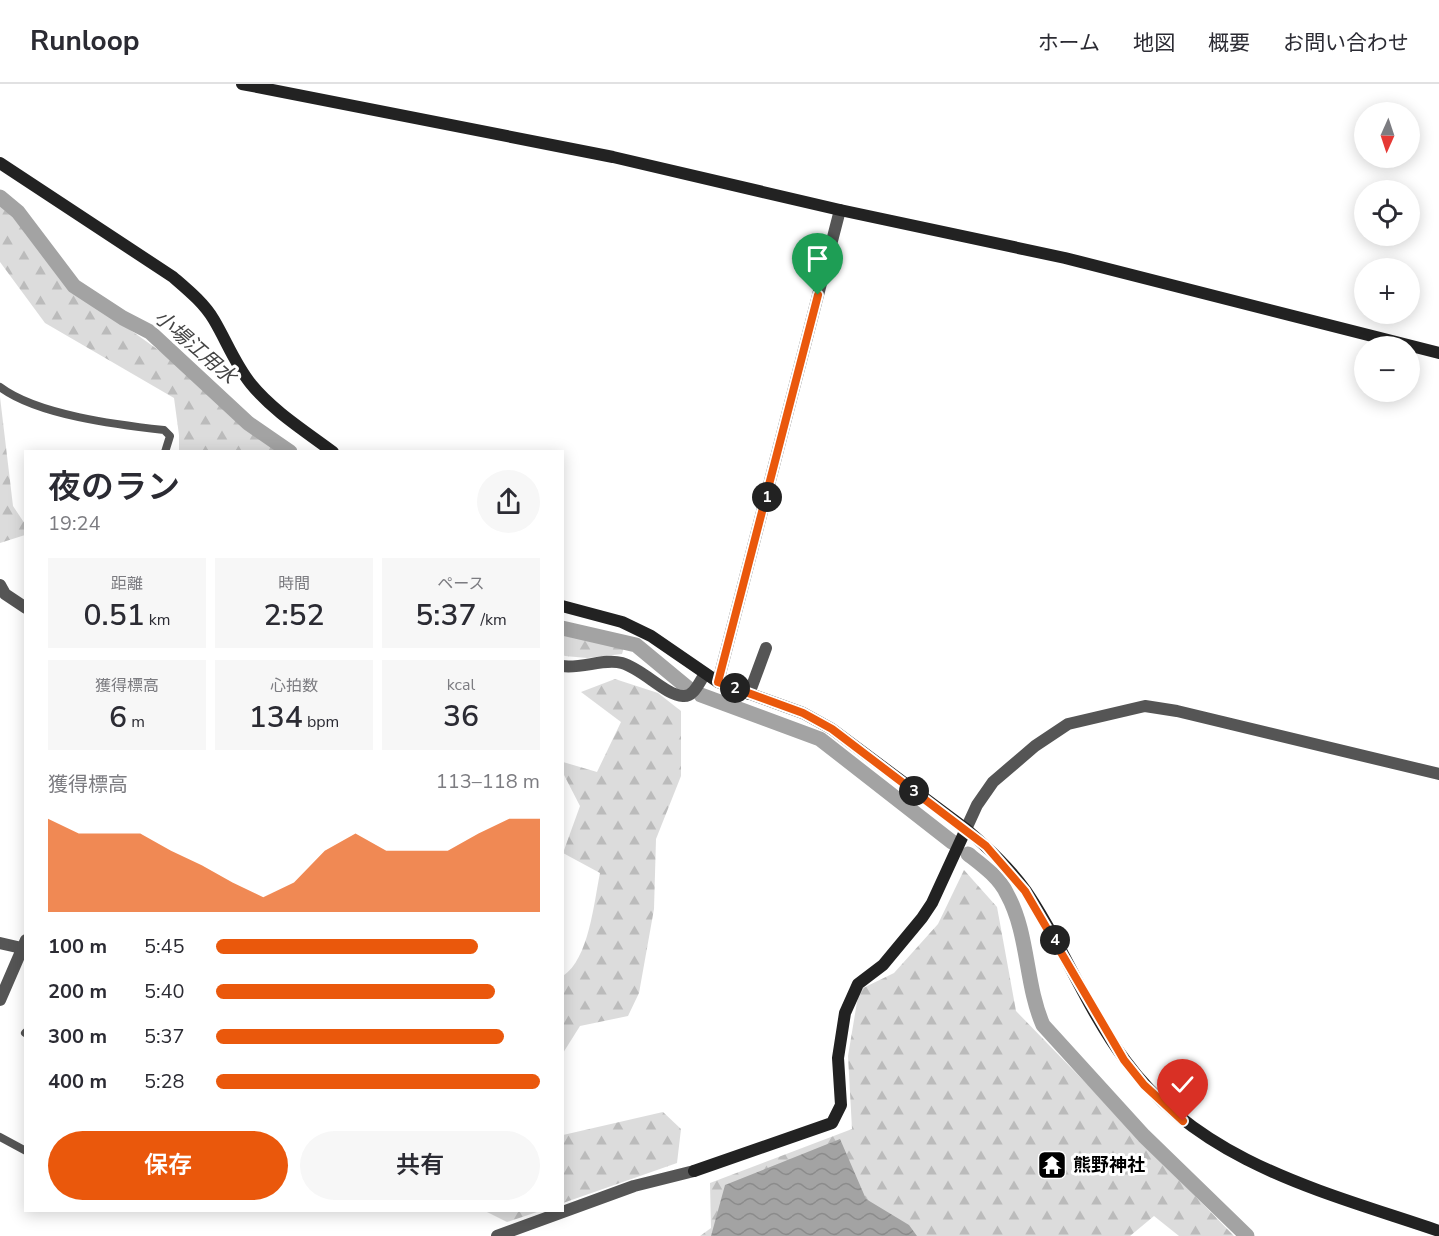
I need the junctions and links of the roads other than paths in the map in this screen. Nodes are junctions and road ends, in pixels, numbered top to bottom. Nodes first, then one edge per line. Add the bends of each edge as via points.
1 (242, 84) edge
2 (0, 163) edge
3 (840, 210) junction
4 (1439, 353) edge
5 (0, 387) edge
6 (166, 450) edge
7 (330, 450) edge
8 (2, 592) edge
9 (24, 607) edge
10 (564, 607) edge
11 (766, 648) dead end
12 (564, 666) edge
13 (705, 674) junction
14 (718, 682) junction
15 (749, 694) junction
16 (1439, 774) edge
17 (966, 829) junction
18 (0, 943) edge
19 (24, 946) edge
20 (0, 1000) edge
21 (0, 1137) edge
22 (24, 1150) edge
23 (563, 1212) edge
24 (564, 1212) edge
25 (1439, 1231) edge
26 (497, 1236) edge

1 - 3 street via 613,157
2 - 7 street via 173,277 214,320 231,356 252,385 275,408
3 - 4 street via 1065,258
3 - 14 street
5 - 6 lane via 13,397 104,423 164,430 170,436
8 - 9 street
10 - 13 street via 622,622 651,636
11 - 15 street
12 - 13 street via 625,664 685,696 692,694
13 - 14 street
14 - 15 street
15 - 17 street via 803,713 832,729
16 - 17 street via 1145,706 1068,724 1035,746 993,782
17 - 24 street via 932,903 883,965 858,984 845,1013 838,1058 841,1105 832,1123
17 - 25 street via 1025,891 1124,1060 1144,1085 1183,1121 1208,1140 1263,1169
18 - 19 street
19 - 20 street
21 - 22 lane
23 - 26 street

